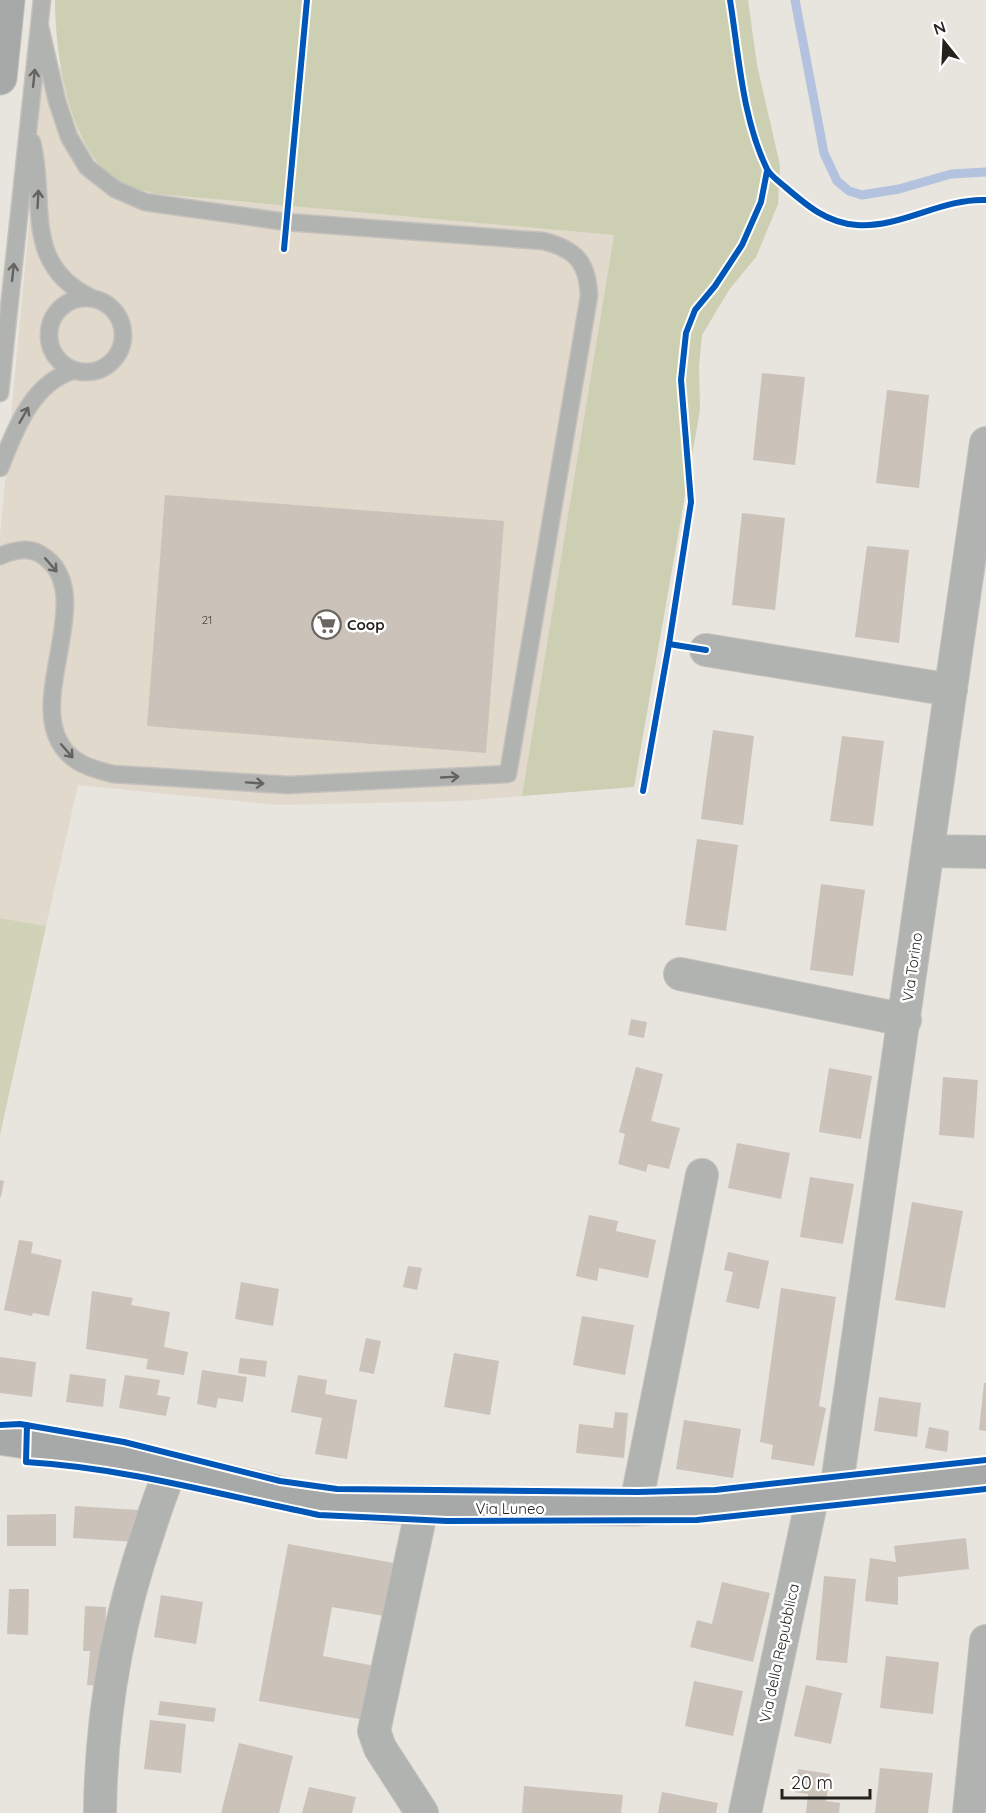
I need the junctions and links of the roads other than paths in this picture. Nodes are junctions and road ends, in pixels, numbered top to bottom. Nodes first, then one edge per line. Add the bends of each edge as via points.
1 (8, 0) edge
2 (42, 0) edge
3 (40, 27) junction
4 (0, 78) edge
5 (29, 129) junction
6 (93, 298) junction
7 (75, 370) junction
8 (0, 393) edge
9 (986, 443) edge
10 (0, 468) edge
11 (981, 518) edge
12 (0, 556) edge
13 (706, 650) dead end
14 (951, 690) junction
15 (929, 850) junction
16 (986, 852) edge
17 (680, 974) dead end
18 (904, 1020) junction
19 (702, 1175) dead end
20 (0, 1438) edge
21 (39, 1445) junction
22 (0, 1452) edge
23 (172, 1468) junction
24 (986, 1474) edge
25 (824, 1492) junction
26 (422, 1508) junction
27 (635, 1509) junction
28 (986, 1641) edge
29 (100, 1813) edge
30 (422, 1813) edge
31 (745, 1813) edge
32 (969, 1813) edge

1 - 4 street
2 - 3 lane
5 -> 3 lane
12 -> 3 lane via 16,549 36,551 54,565 64,589 65,609 54,687 54,722 59,742 73,759 92,769 113,774 288,785 508,774 590,296 588,276 579,259 563,246 543,241 286,222 145,202 115,189 87,167 69,137
6 -> 5 lane via 77,291 60,274 39,232 36,159
8 -> 5 lane
6 - 7 lane via 80,298 64,306 49,331 56,355
6 - 7 lane via 114,309 123,331 122,343 118,355 99,370
10 -> 7 lane via 24,414 43,387 62,373
9 - 11 street, Via Torino
11 - 14 street, Via Torino
13 - 14 street
14 - 15 street, Via Torino
15 - 16 street
15 - 18 street, Via Torino
17 - 18 street
18 - 25 street, Via Torino
19 - 27 street
20 - 21 street, Via Luneo
21 - 22 street, Via Luneo
21 - 23 street, Via Luneo via 129,1457
23 - 26 street, Via Luneo via 310,1500
23 - 29 street via 119,1631 101,1761
24 - 25 street, Via Luneo
25 - 27 street, Via Luneo
25 - 31 street, Via della Repubblica
26 - 27 street, Via Luneo
26 - 30 street via 374,1731 380,1748
28 - 32 street

